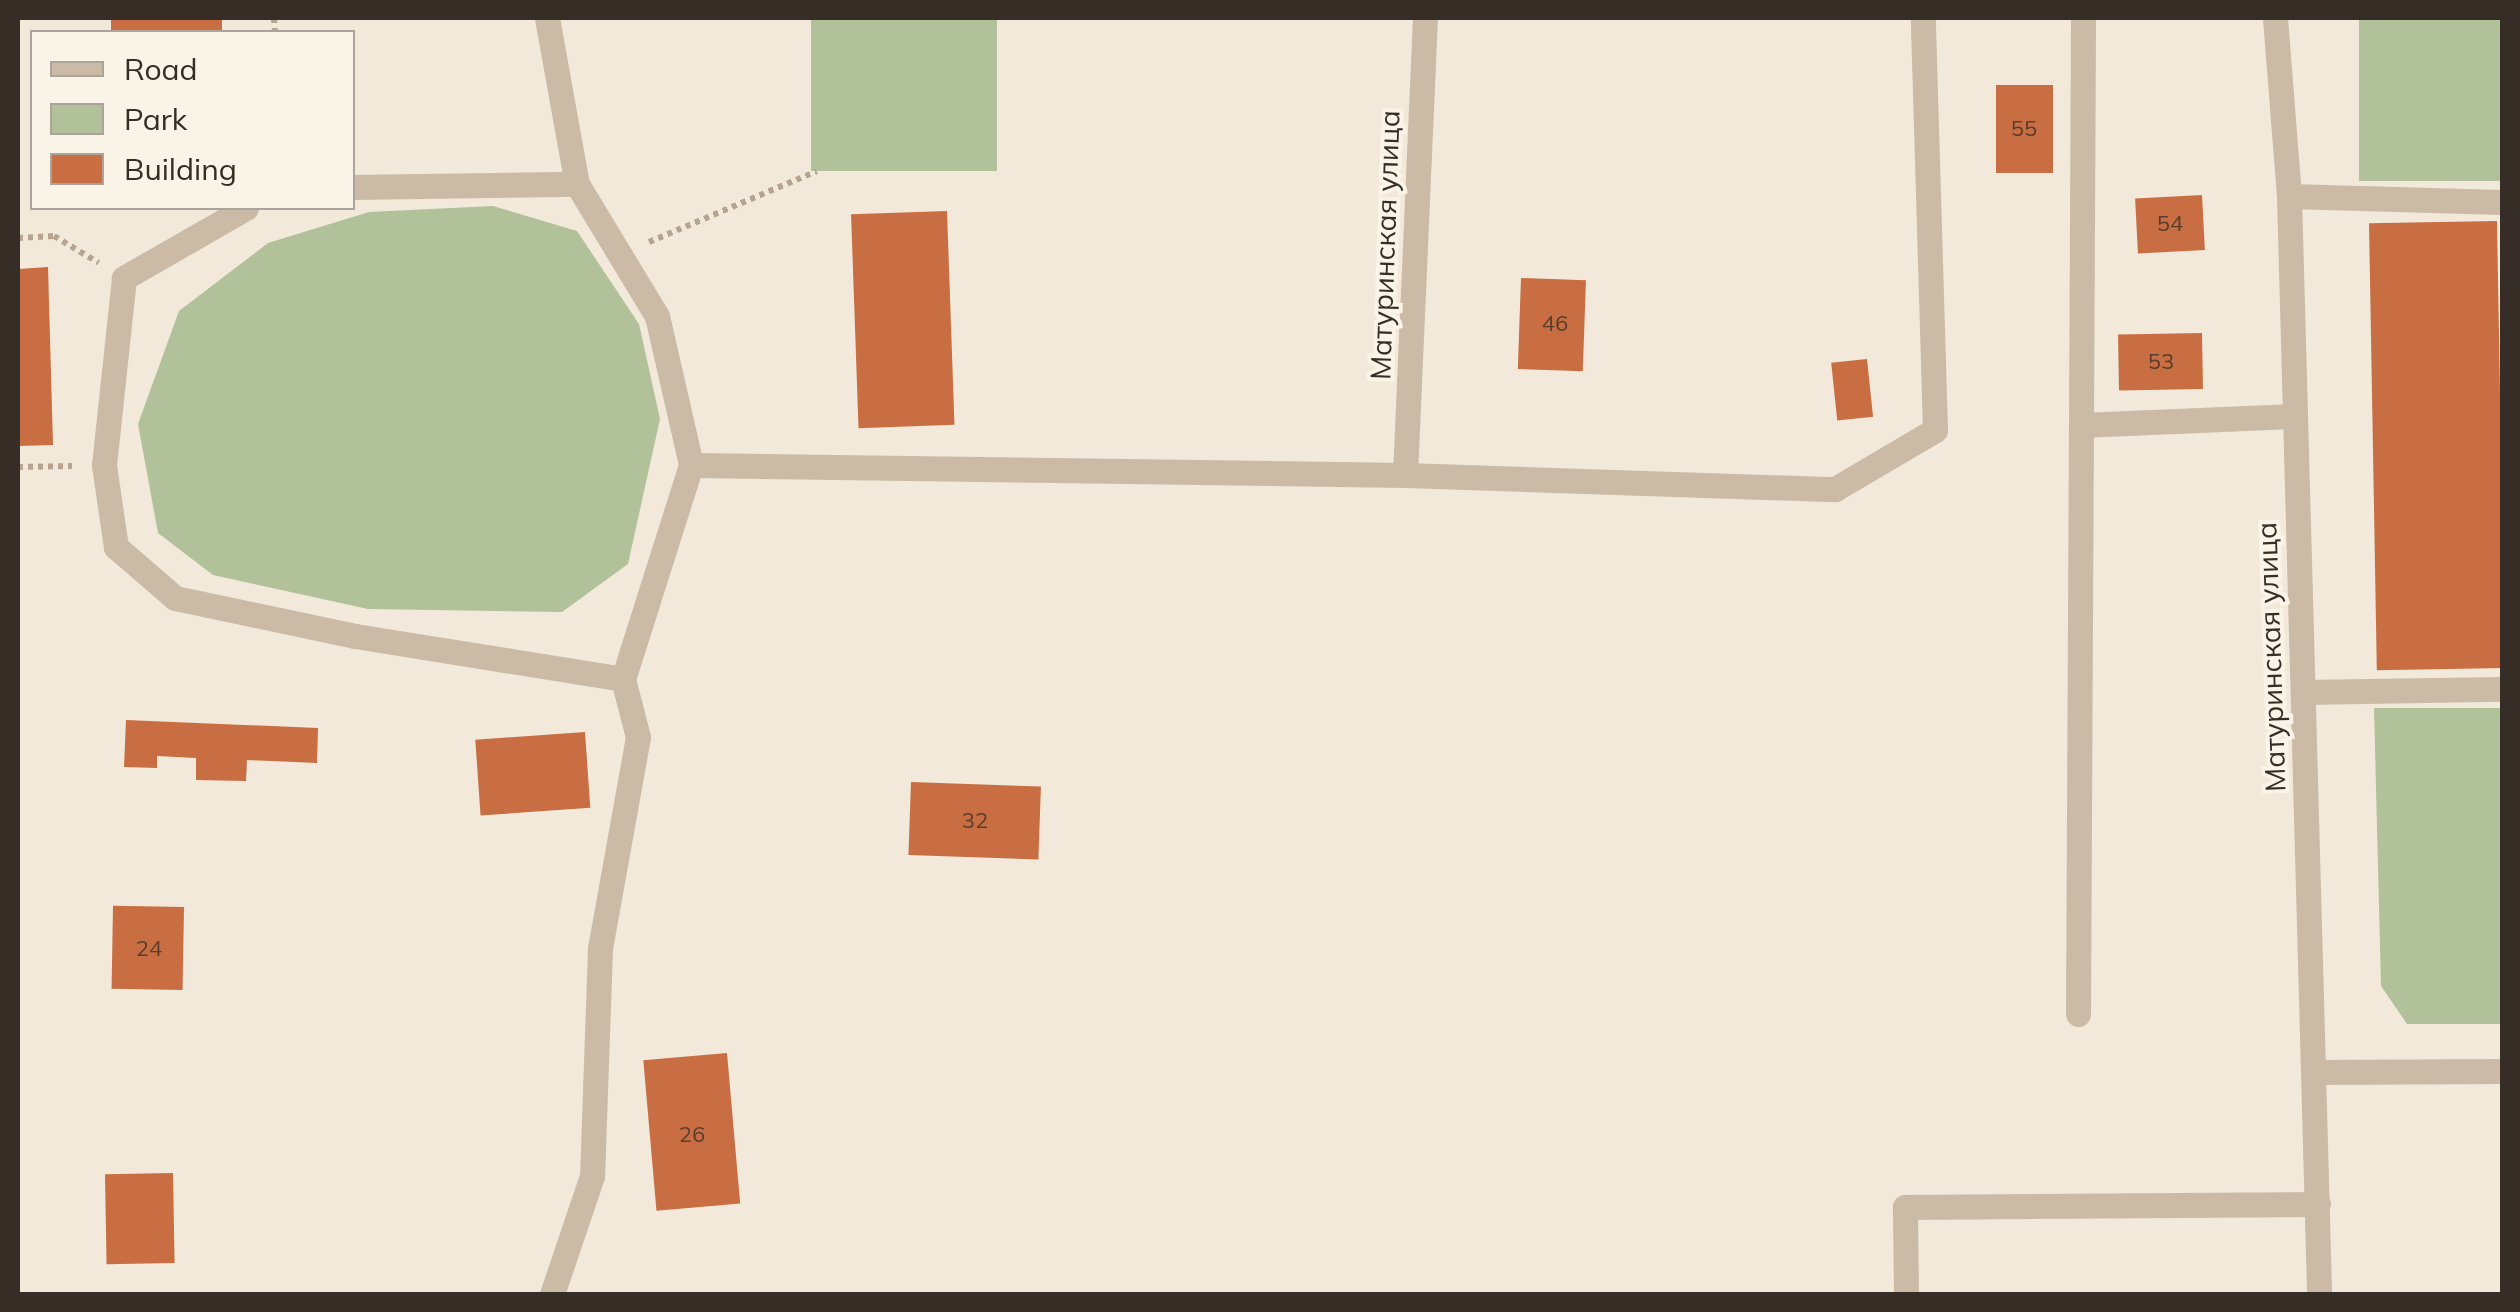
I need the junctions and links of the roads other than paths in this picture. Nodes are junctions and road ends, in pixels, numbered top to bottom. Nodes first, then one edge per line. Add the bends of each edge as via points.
1 (547, 18) edge
2 (1425, 18) edge
3 (1923, 18) edge
4 (2083, 18) edge
5 (2275, 18) edge
6 (577, 184) junction
7 (355, 187) edge
8 (2289, 196) junction
9 (2502, 202) edge
10 (243, 210) edge
11 (2293, 416) junction
12 (2081, 426) junction
13 (691, 465) junction
14 (1405, 475) junction
15 (624, 679) junction
16 (2502, 689) edge
17 (2302, 692) junction
18 (2078, 1014) dead end
19 (2502, 1071) edge
20 (2316, 1072) junction
21 (2318, 1204) junction
22 (552, 1294) edge
23 (1906, 1294) edge
24 (2319, 1294) edge

1 - 6 street
2 - 14 street, Матуринская улица
3 - 14 street via 1935,430 1835,488
4 - 12 street
5 - 8 street, Матуринская улица
6 - 7 street
6 - 13 street via 657,316
8 - 9 street
8 - 11 street, Матуринская улица
10 - 15 street via 124,278 104,465 116,547 174,598 356,636
11 - 12 street
11 - 17 street, Матуринская улица
12 - 18 street
13 - 14 street
13 - 15 street
15 - 22 street via 638,737 600,950 592,1176
16 - 17 street
17 - 20 street, Матуринская улица
19 - 20 street
20 - 21 street, Матуринская улица
21 - 23 street via 1905,1206
21 - 24 street, Матуринская улица

